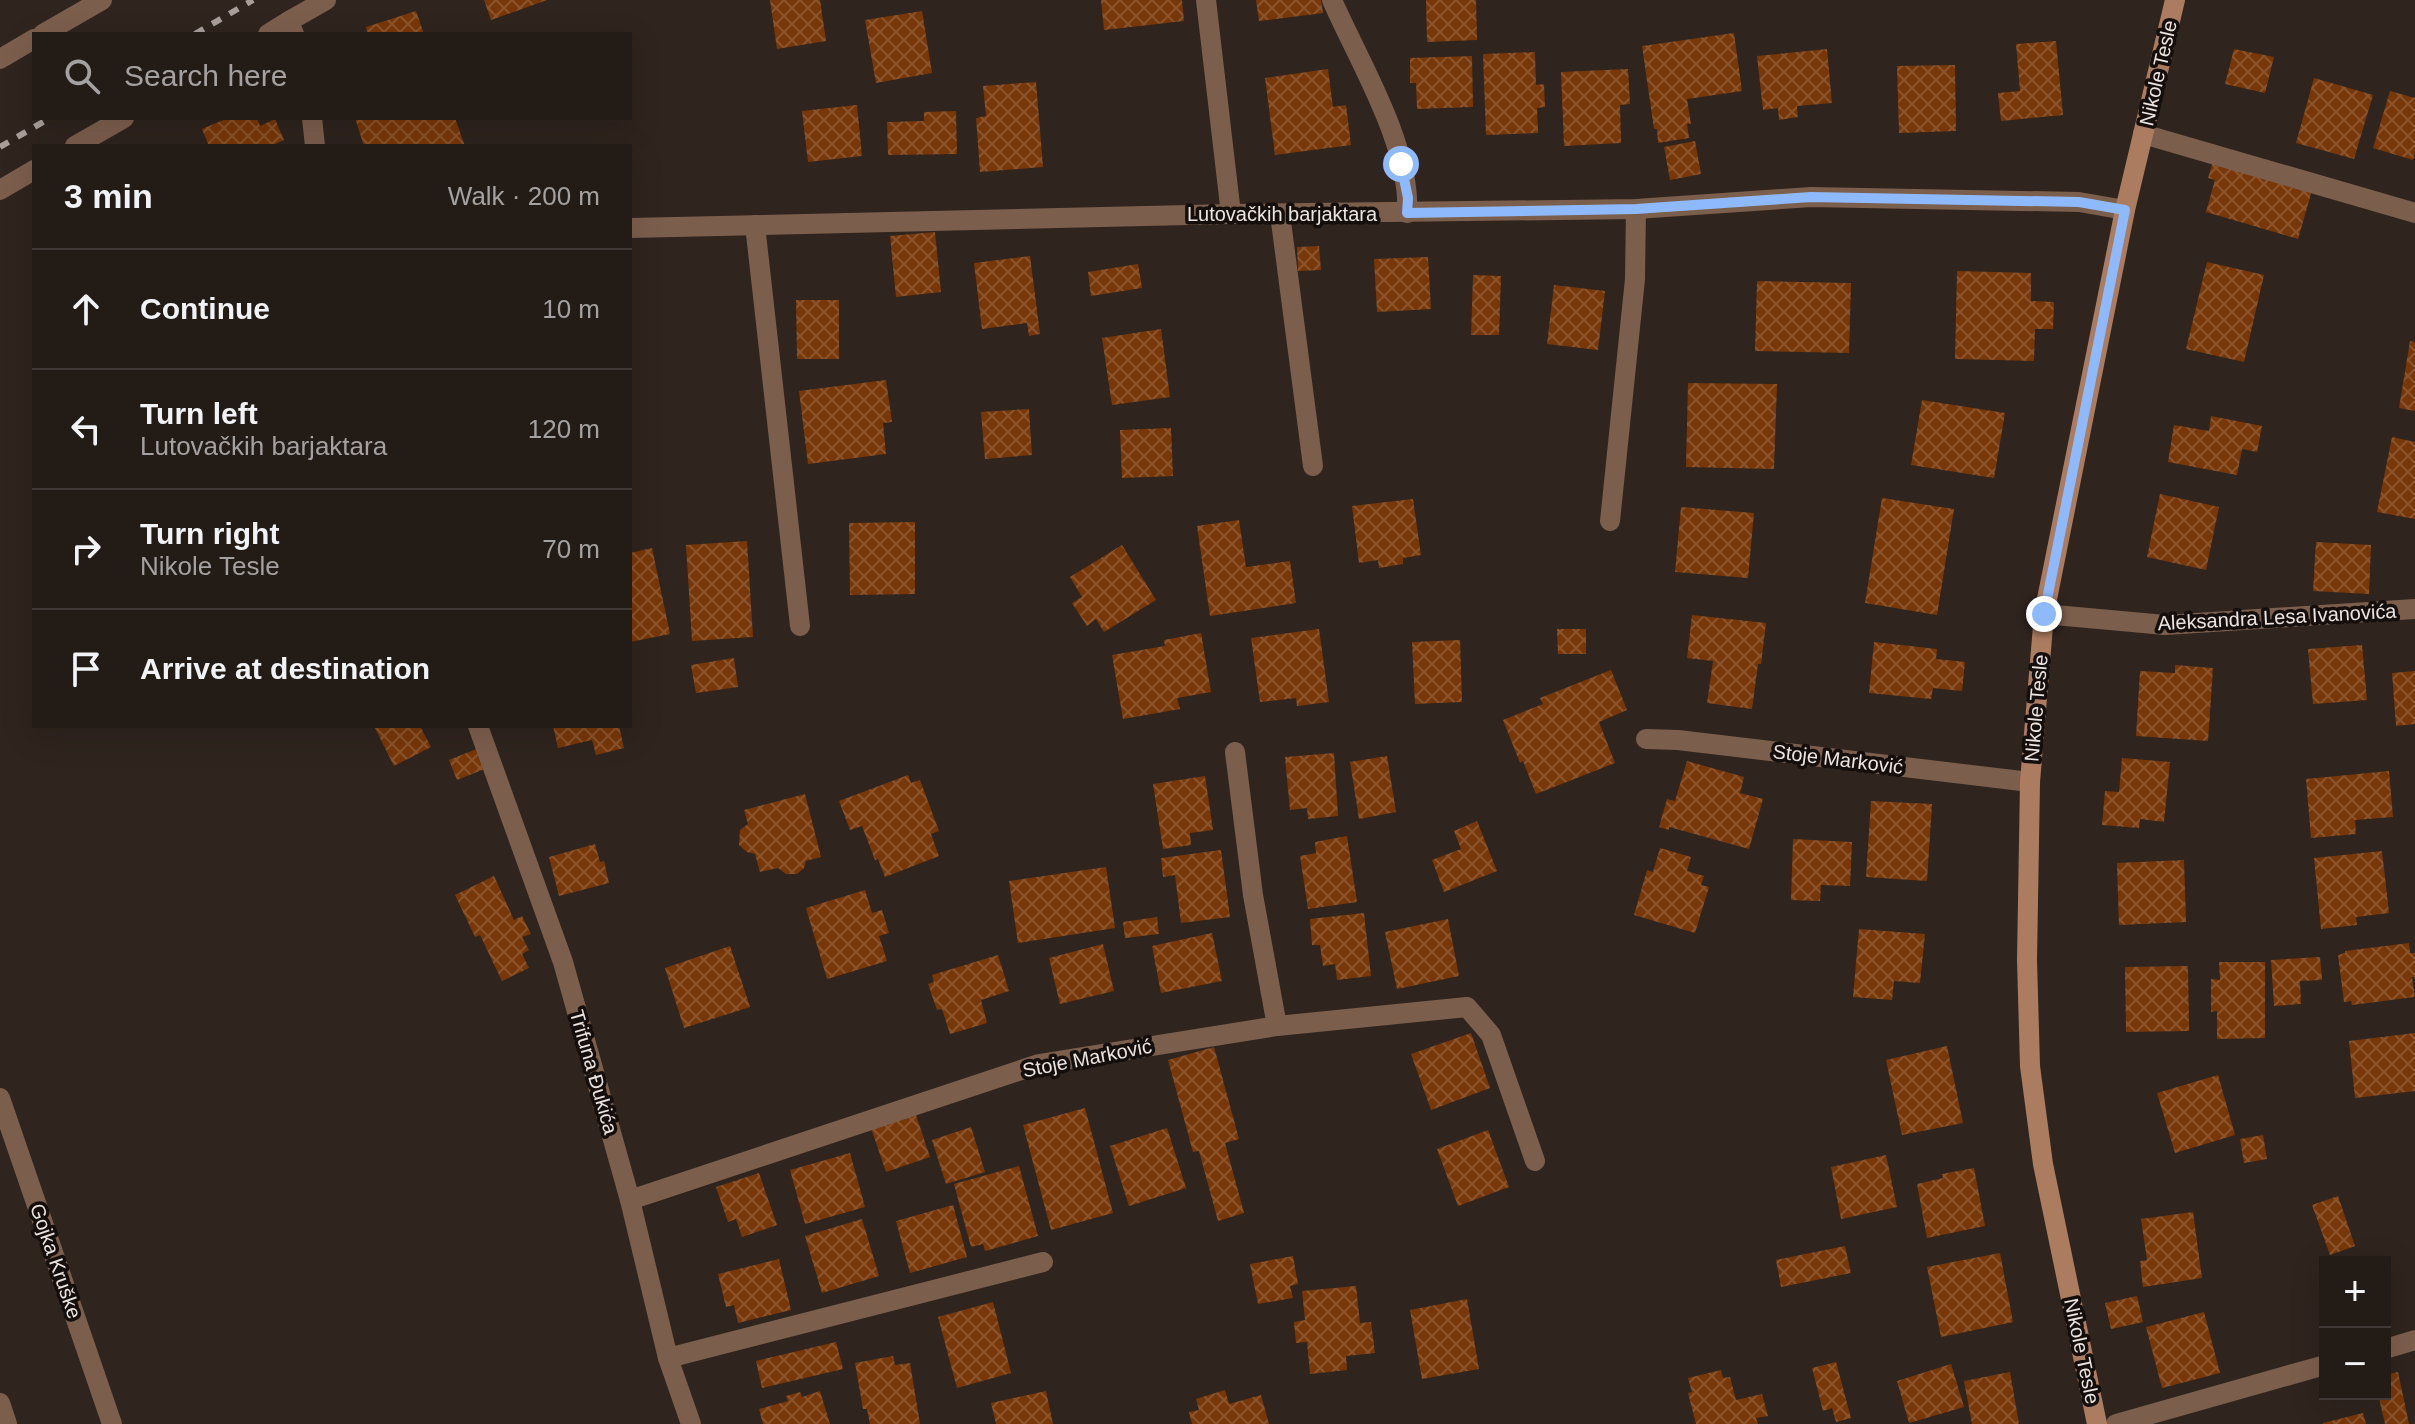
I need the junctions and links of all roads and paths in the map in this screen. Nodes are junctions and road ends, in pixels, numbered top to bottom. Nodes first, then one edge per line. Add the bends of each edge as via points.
1 (102, 0) edge
2 (326, 0) edge
3 (1206, 0) edge
4 (1332, 0) edge
5 (2175, 0) edge
6 (292, 28) edge
7 (46, 32) edge
8 (32, 40) edge
9 (0, 59) edge
10 (120, 120) edge
11 (312, 120) edge
12 (2143, 134) junction
13 (78, 144) edge
14 (315, 144) edge
15 (32, 171) edge
16 (0, 190) edge
17 (1636, 209) junction
18 (2125, 210) junction
19 (1407, 213) junction
20 (2415, 213) edge
21 (1231, 214) junction
22 (1280, 214) junction
23 (755, 225) junction
24 (632, 228) edge
25 (1313, 466) dead end
26 (1610, 521) dead end
27 (2415, 609) edge
28 (2044, 614) junction
29 (800, 626) dead end
30 (479, 728) edge
31 (1646, 739) dead end
32 (1235, 752) dead end
33 (2030, 782) junction
34 (1277, 1026) junction
35 (0, 1098) edge
36 (1535, 1161) dead end
37 (630, 1200) junction
38 (1043, 1262) dead end
39 (2415, 1340) edge
40 (2391, 1347) edge
41 (668, 1358) junction
42 (2319, 1367) edge
43 (0, 1403) edge
44 (7, 1424) edge
45 (112, 1424) edge
46 (691, 1424) edge
47 (2097, 1424) edge
48 (2116, 1424) edge

1 - 7 street
2 - 6 street
3 - 21 street
4 - 19 street via 1380,101 1401,164
5 - 12 street, Nikole Tesle
8 - 9 street
10 - 13 street
11 - 14 street
12 - 18 street, Nikole Tesle
12 - 20 street
15 - 16 street
17 - 18 street, Lutovačkih barjaktara via 1811,197 2079,202
17 - 19 street, Lutovačkih barjaktara
17 - 26 street via 1635,279
18 - 28 street, Nikole Tesle
19 - 22 street, Lutovačkih barjaktara
21 - 22 street, Lutovačkih barjaktara
21 - 23 street, Lutovačkih barjaktara
22 - 25 street
23 - 24 street, Lutovačkih barjaktara
23 - 29 street
27 - 28 street, Aleksandra Lesa Ivanovića via 2165,625
28 - 33 street, Nikole Tesle
30 - 37 street, Trifuna Đukića via 563,962
31 - 33 street, Stoje Marković
32 - 34 street
33 - 47 street, Nikole Tesle via 2030,1066 2043,1164
34 - 36 street, Stoje Marković via 1467,1007 1491,1035
34 - 37 street, Stoje Marković via 1039,1064
35 - 45 street, Gojka Kruške
37 - 41 street, Trifuna Đukića
38 - 41 street
39 - 40 street
41 - 46 street, Trifuna Đukića
42 - 48 street
43 - 44 street

